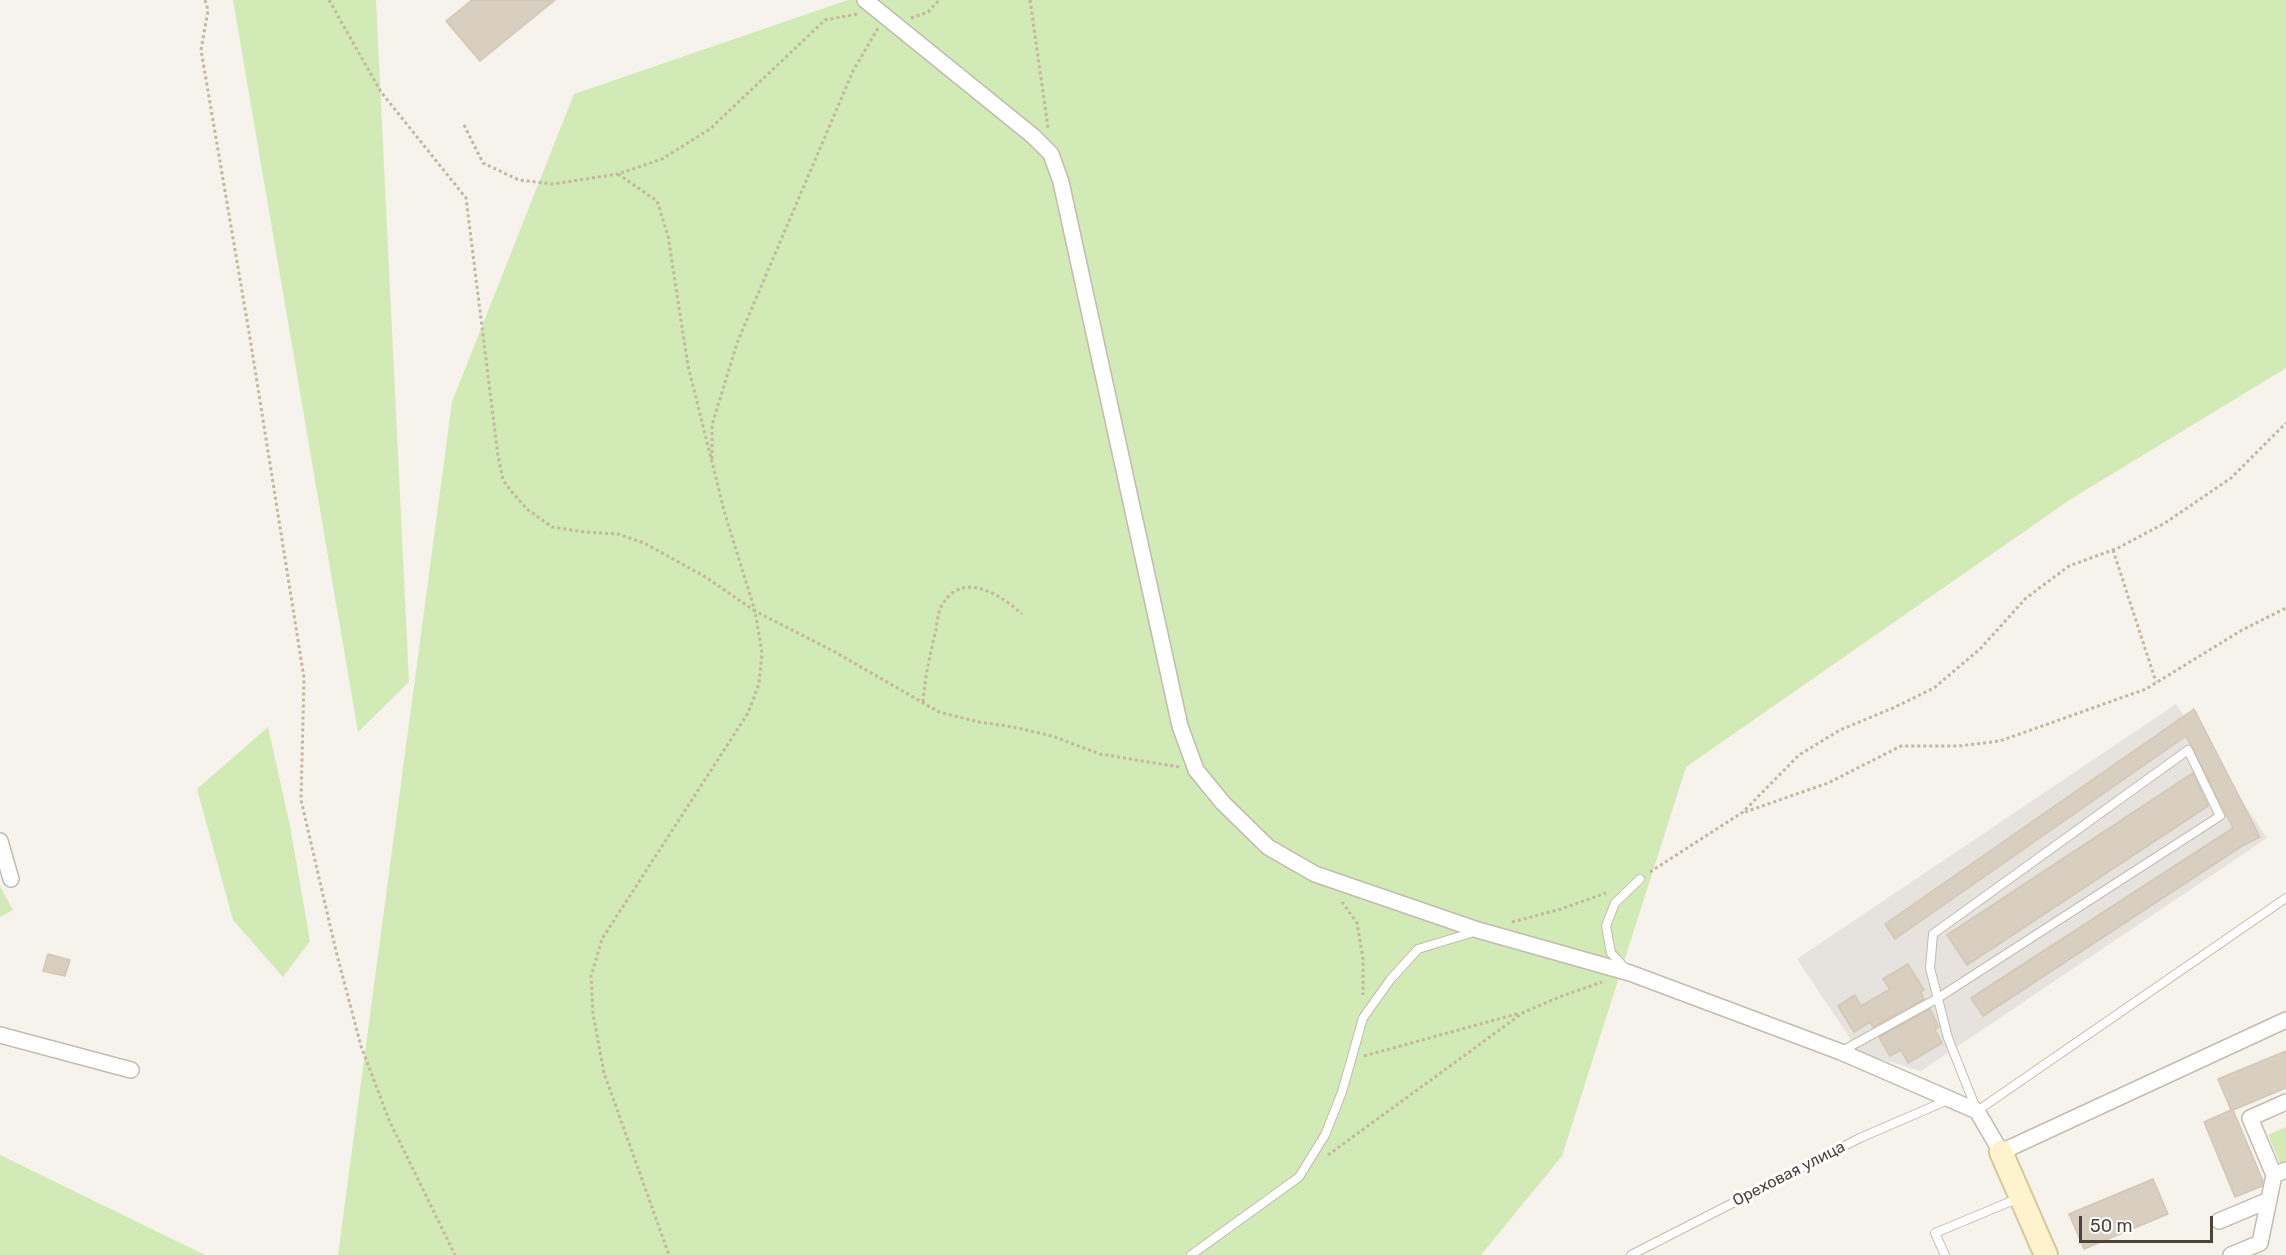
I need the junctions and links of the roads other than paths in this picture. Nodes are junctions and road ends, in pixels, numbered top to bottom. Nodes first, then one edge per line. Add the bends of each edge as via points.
1 (865, 0) edge
2 (0, 841) edge
3 (11, 879) dead end
4 (1640, 879) road end
5 (2286, 898) edge
6 (1478, 930) junction
7 (1630, 973) junction
8 (1938, 998) junction
9 (2286, 1020) edge
10 (0, 1035) edge
11 (1841, 1052) junction
12 (131, 1070) dead end
13 (1949, 1099) junction
14 (2286, 1102) edge
15 (1977, 1111) junction
16 (2001, 1152) junction
17 (2280, 1173) edge
18 (2020, 1197) junction
19 (2269, 1200) junction
20 (2219, 1221) dead end
21 (1191, 1255) edge
22 (1631, 1255) edge
23 (1944, 1255) edge
24 (2046, 1255) edge
25 (2230, 1255) edge

1 - 6 street via 1051,154 1180,726 1196,770 1268,847 1315,874
2 - 3 street
4 - 7 lane via 1615,903 1606,926 1611,953
5 - 15 lane
6 - 7 street
6 - 21 lane via 1418,949 1390,980 1363,1018 1325,1135 1299,1177
7 - 11 street
8 - 8 lane via 1930,968 1933,934 2188,750 2220,816
8 - 11 lane
8 - 15 lane via 1948,1038
9 - 16 street
10 - 12 street
11 - 13 street
13 - 15 street
13 - 22 lane, Ореховая улица via 1860,1138
14 - 17 street via 2250,1118
15 - 16 street
16 - 18 street
17 - 19 street
18 - 23 lane via 1935,1233
18 - 24 street
19 - 20 street
19 - 25 street via 2260,1243

